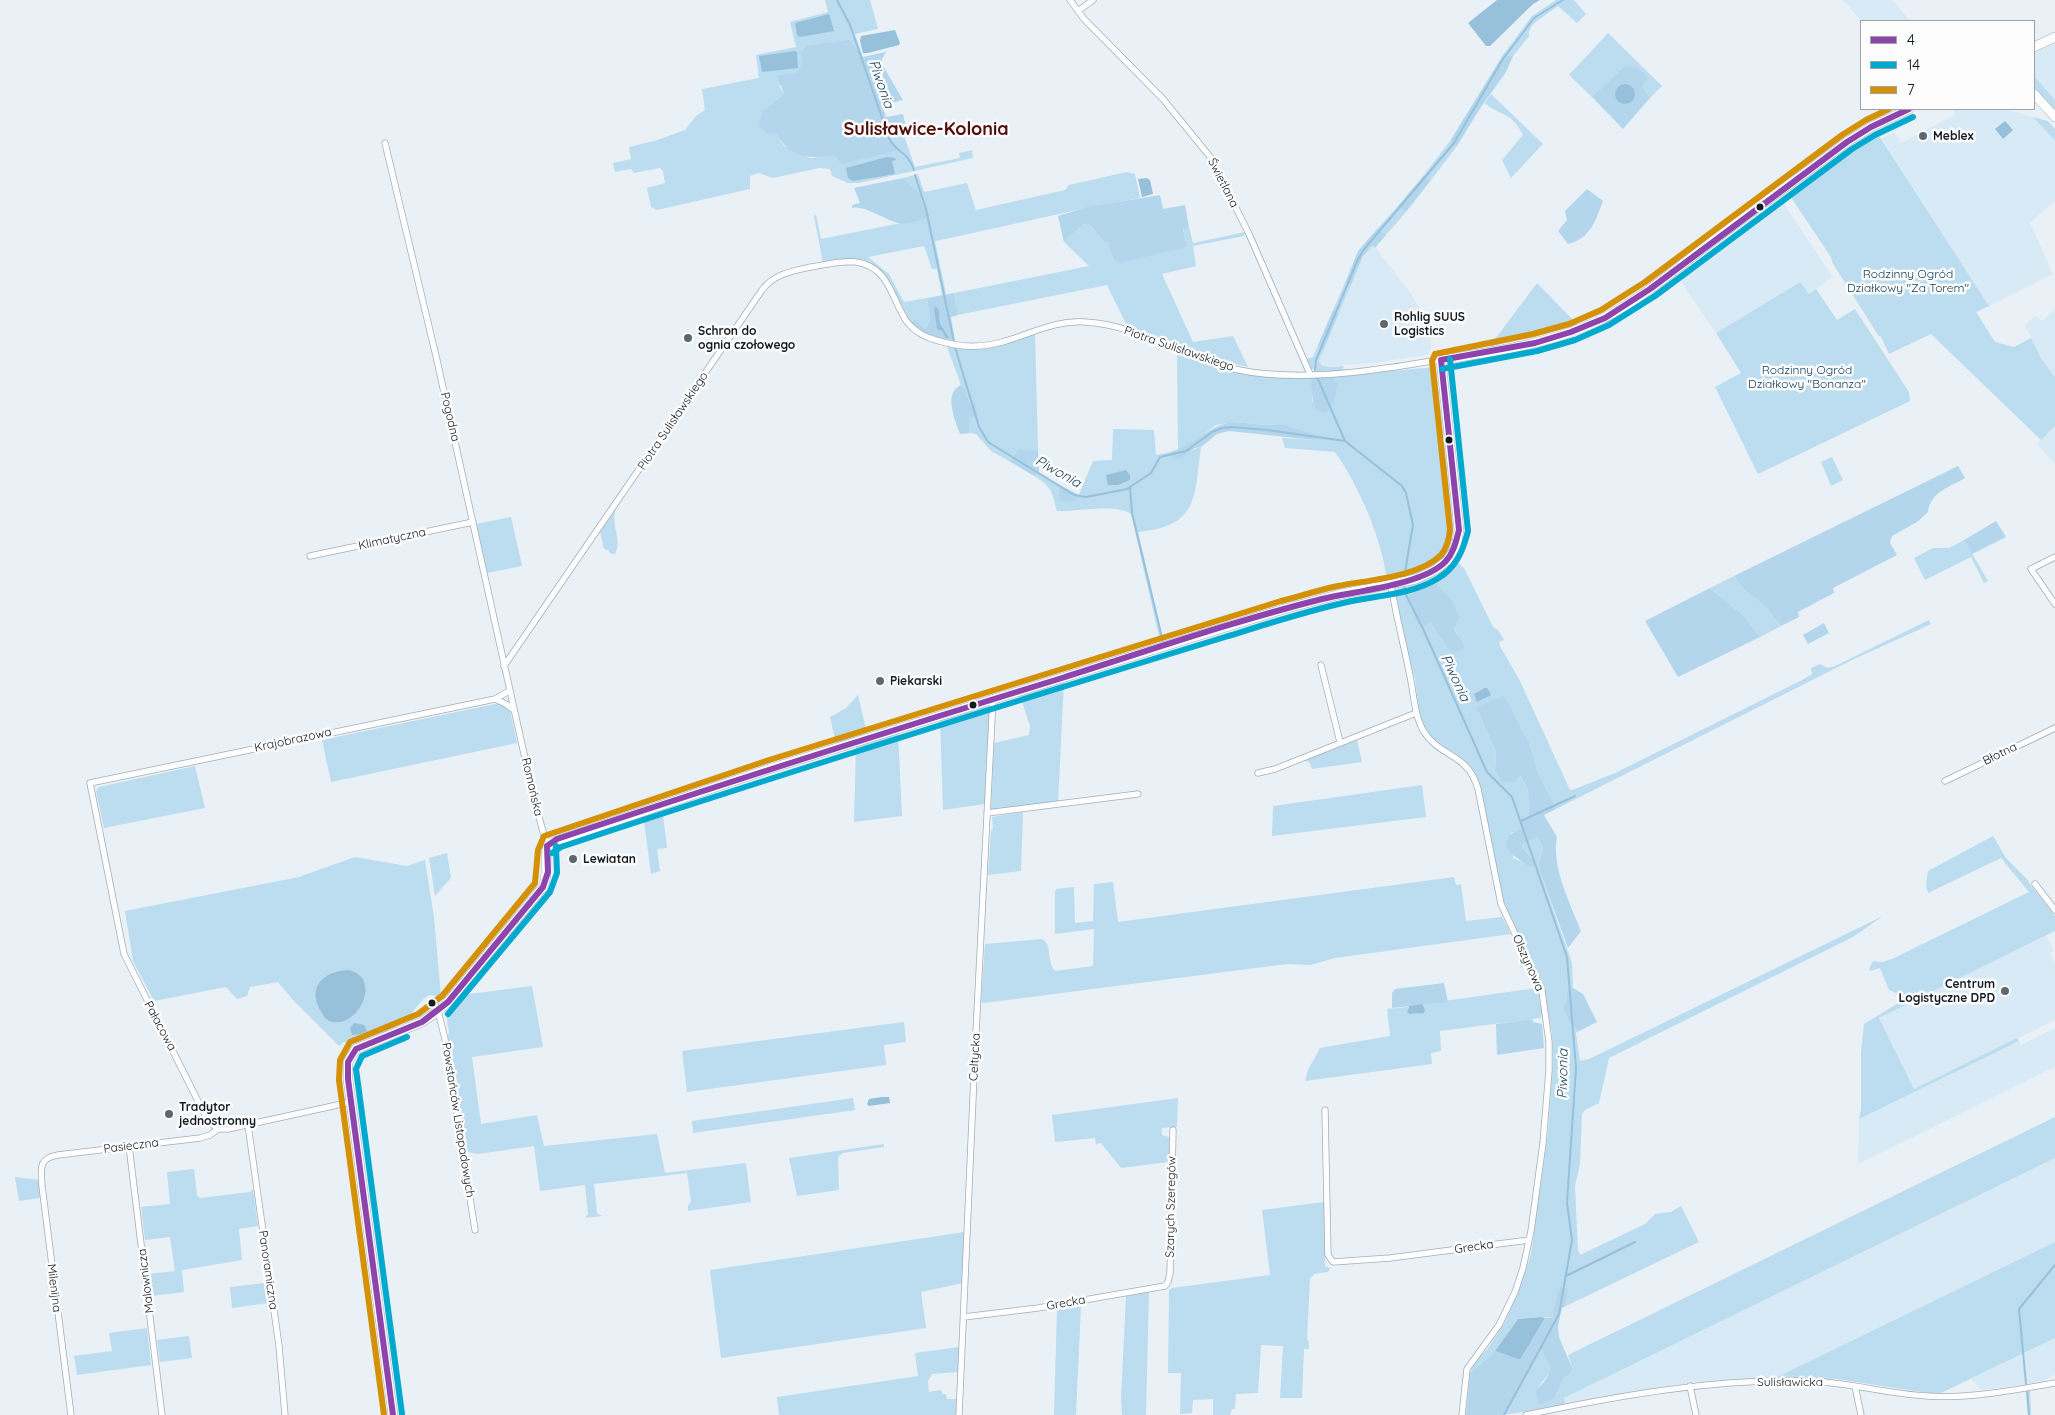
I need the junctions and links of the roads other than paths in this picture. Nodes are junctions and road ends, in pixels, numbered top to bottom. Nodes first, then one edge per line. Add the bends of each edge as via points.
1 (1070, 0) edge
2 (1093, 0) edge
3 (1078, 11) junction
4 (2055, 37) edge
5 (2035, 47) edge
6 (2035, 95) edge
7 (1907, 110) edge
8 (2055, 117) edge
9 (385, 143) dead end
10 (1441, 360) junction
11 (1310, 374) junction
12 (473, 522) junction
13 (310, 556) dead end
14 (2055, 557) edge
15 (1391, 585) junction
16 (2055, 604) edge
17 (1321, 665) dead end
18 (504, 666) junction
19 (510, 691) junction
20 (495, 698) junction
21 (993, 698) junction
22 (514, 710) junction
23 (1416, 713) junction
24 (2055, 728) edge
25 (1340, 742) junction
26 (1258, 773) dead end
27 (1945, 782) dead end
28 (90, 783) joint
29 (1138, 794) dead end
30 (987, 813) junction
31 (547, 846) junction
32 (2035, 884) dead end
33 (2055, 910) edge
34 (438, 1011) junction
35 (351, 1102) junction
36 (1325, 1110) dead end
37 (248, 1125) junction
38 (218, 1129) junction
39 (1173, 1130) dead end
40 (129, 1146) junction
41 (44, 1161) joint
42 (475, 1230) dead end
43 (1529, 1240) junction
44 (1167, 1284) joint
45 (964, 1317) junction
46 (2055, 1383) edge
47 (1690, 1386) junction
48 (1855, 1386) junction
49 (71, 1415) edge
50 (162, 1415) edge
51 (285, 1415) edge
52 (393, 1415) edge
53 (959, 1415) edge
54 (1462, 1415) edge
55 (1526, 1415) edge
56 (1696, 1415) edge
57 (1862, 1415) edge

1 - 3 street, Świetlana
2 - 3 street
3 - 11 street, Świetlana via 1163,99 1211,158 1249,234
4 - 5 street
6 - 8 street
7 - 10 street via 1847,142 1652,287 1605,318 1539,341
9 - 12 street, Pogodna
10 - 11 street, Piotra Sulisławskiego via 1377,370
10 - 15 street via 1458,540 1453,553 1442,565 1426,575
11 - 18 street, Piotra Sulisławskiego via 1239,370 1130,330 1087,322 1050,325 990,345 947,344 922,335 911,327 887,281 864,264 844,262 780,275 770,280 762,290
12 - 13 street, Klimatyczna
12 - 18 street, Pogodna
14 - 16 street via 2032,569
15 - 21 street via 1309,602
15 - 23 street, Olszynowa
17 - 25 street
18 - 19 street, Pogodna
19 - 20 street, Krajobrazowa
19 - 22 street, Romańska
20 - 22 street
20 - 28 street, Krajobrazowa
21 - 30 street, Celtycka
21 - 31 street via 697,792 557,839
22 - 31 street, Romańska
23 - 25 street
23 - 43 street, Olszynowa via 1423,730 1433,742 1466,765 1473,775 1501,904 1542,991 1550,1070
24 - 27 street, Błotna
25 - 26 street
28 - 38 street, Pałacowa via 126,961 205,1116
29 - 30 street
30 - 45 street, Celtycka
31 - 34 street, Romańska via 548,872 543,888
32 - 33 street
34 - 35 street, Romańska via 422,1022 352,1052 347,1068
34 - 42 street, Powstańców Listopadowych
35 - 37 street
35 - 52 street, Romańska
36 - 43 street, Grecka via 1330,1260 1338,1263 1372,1260
37 - 38 street
37 - 51 street, Panoramiczna via 279,1346
38 - 40 street, Pasieczna via 207,1136
39 - 44 street, Szarych Szeregów via 1170,1273
40 - 41 street, Pasieczna via 58,1155
40 - 50 street, Malownicza
41 - 49 street, Milenijna via 42,1186
43 - 54 street, Olszynowa via 1510,1303 1494,1334 1468,1369
44 - 45 street, Grecka via 1157,1289
45 - 53 street, Celtycka
46 - 48 street, Sulisławicka via 1937,1397
47 - 48 street, Sulisławicka via 1792,1381
47 - 55 street, Sulisławicka
47 - 56 street
48 - 57 street

